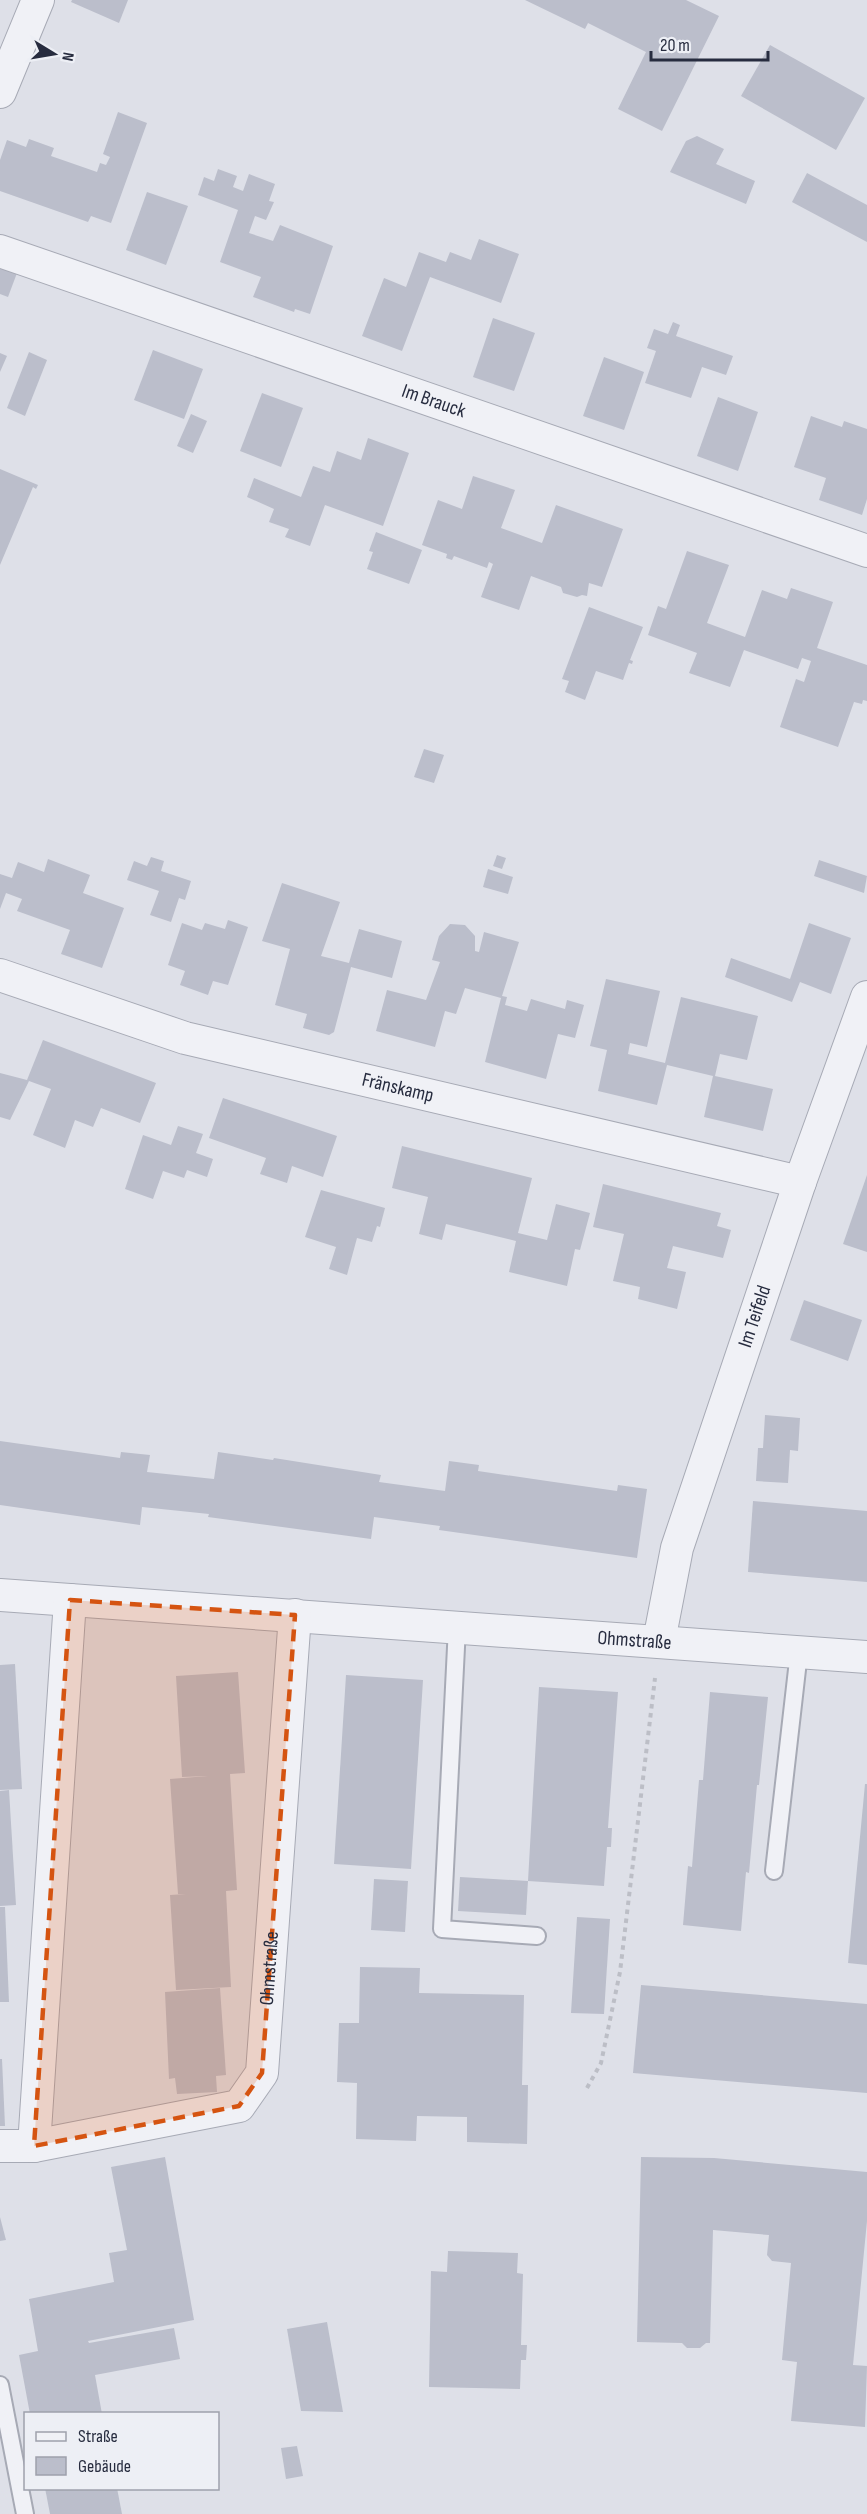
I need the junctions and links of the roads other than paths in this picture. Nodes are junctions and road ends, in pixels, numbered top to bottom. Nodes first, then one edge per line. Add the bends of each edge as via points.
1 (38, 0) edge
2 (0, 92) edge
3 (0, 251) edge
4 (867, 551) edge
5 (0, 975) edge
6 (867, 997) edge
7 (800, 1182) junction
8 (0, 1595) edge
9 (70, 1600) junction
10 (295, 1616) junction
11 (457, 1627) junction
12 (659, 1641) junction
13 (799, 1652) junction
14 (867, 1657) edge
15 (774, 1871) dead end
16 (537, 1936) dead end
17 (0, 2146) edge
18 (34, 2146) junction
19 (0, 2385) edge
20 (25, 2514) edge

1 - 2 street
3 - 4 street, Im Brauck
5 - 7 street, Fränskamp via 185,1038
6 - 7 street, Im Teifeld
7 - 12 street, Im Teifeld via 677,1548
8 - 9 street, Ohmstraße
9 - 10 street, Ohmstraße
9 - 18 street
10 - 11 street, Ohmstraße
10 - 18 street, Ohmstraße via 262,2073 239,2106
11 - 12 street, Ohmstraße
11 - 16 lane via 442,1929
12 - 13 street, Ohmstraße
13 - 14 street, Ohmstraße
13 - 15 lane
17 - 18 street, Ohmstraße
19 - 20 lane

